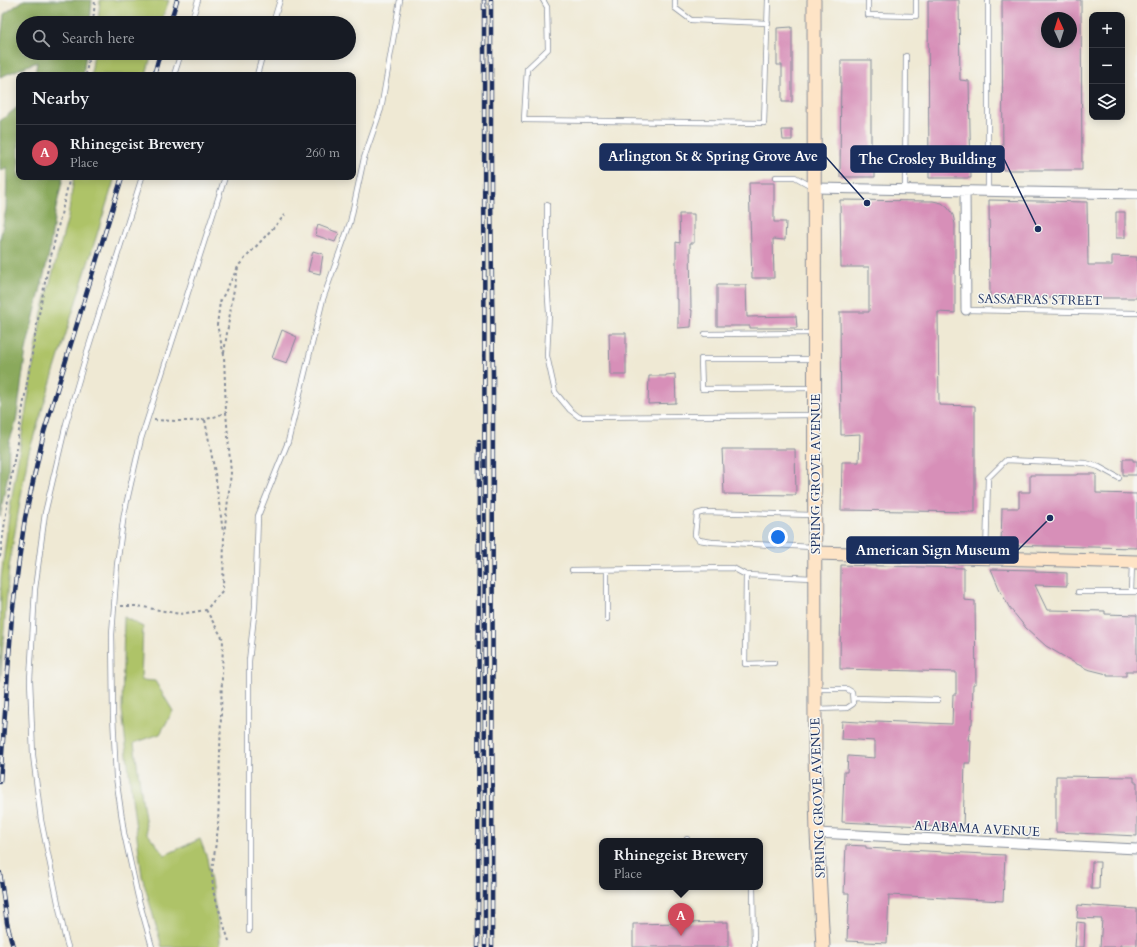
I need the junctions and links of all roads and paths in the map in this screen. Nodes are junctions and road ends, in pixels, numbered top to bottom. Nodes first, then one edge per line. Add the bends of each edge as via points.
1 (95, 0) edge
2 (198, 0) edge
3 (280, 0) edge
4 (400, 0) edge
5 (543, 0) edge
6 (675, 0) edge
7 (768, 0) edge
8 (814, 0) edge
9 (868, 0) edge
10 (916, 0) edge
11 (988, 0) edge
12 (94, 16) edge
13 (193, 16) edge
14 (275, 16) edge
15 (768, 23) junction
16 (906, 56) dead end
17 (88, 60) edge
18 (179, 60) edge
19 (261, 60) edge
20 (86, 72) edge
21 (175, 72) edge
22 (258, 72) edge
23 (776, 177) dead end
24 (69, 180) edge
25 (141, 180) edge
26 (223, 180) edge
27 (814, 188) junction
28 (905, 190) junction
29 (965, 191) junction
30 (988, 192) junction
31 (1137, 194) edge
32 (547, 205) dead end
33 (285, 215) dead end
34 (239, 265) junction
35 (966, 310) joint
36 (1137, 313) edge
37 (814, 333) junction
38 (705, 334) dead end
39 (224, 355) junction
40 (814, 359) junction
41 (814, 388) junction
42 (226, 412) junction
43 (815, 415) junction
44 (147, 420) junction
45 (205, 420) junction
46 (1119, 478) dead end
47 (815, 515) junction
48 (224, 535) junction
49 (815, 550) junction
50 (0, 557) edge
51 (986, 557) junction
52 (1135, 562) edge
53 (572, 570) dead end
54 (607, 570) junction
55 (746, 576) junction
56 (815, 578) junction
57 (1078, 592) dead end
58 (1134, 592) edge
59 (114, 606) junction
60 (206, 610) junction
61 (608, 619) dead end
62 (774, 663) dead end
63 (815, 689) junction
64 (853, 698) junction
65 (938, 700) dead end
66 (815, 709) junction
67 (817, 833) junction
68 (1137, 849) edge
69 (753, 890) edge
70 (249, 931) dead end
71 (229, 941) dead end
72 (68, 947) edge
73 (152, 947) edge
74 (754, 947) edge
75 (823, 947) edge

1 - 12 path
2 - 13 lane
3 - 14 lane
4 - 70 lane via 381,109 364,158 350,224 323,300 288,442 258,516 255,607 249,661
5 - 15 lane via 548,7 548,49 527,69 524,120 764,123
6 - 15 lane via 675,8 691,20
7 - 15 lane
8 - 27 main road, SPRING GROVE AVENUE
9 - 10 lane via 868,15 916,16
11 - 30 lane
16 - 28 lane
17 - 20 path
18 - 21 lane
19 - 22 lane
23 - 27 lane via 795,177
24 - 50 path via 36,330
25 - 72 lane via 66,424 45,513 35,590 30,680 33,755 41,820
26 - 44 lane
27 - 28 street
27 - 37 main road, SPRING GROVE AVENUE
28 - 29 street
29 - 30 street
29 - 35 street, SASSAFRAS STREET
30 - 31 street
32 - 43 lane via 547,356 554,392 578,417
33 - 34 path
34 - 39 path
34 - 39 path via 220,302 217,325
35 - 36 lane, SASSAFRAS STREET
37 - 38 lane
37 - 40 main road, SPRING GROVE AVENUE
39 - 42 path
40 - 41 main road, SPRING GROVE AVENUE
40 - 41 lane via 701,359 702,389
41 - 43 main road, SPRING GROVE AVENUE
42 - 45 path via 216,418
42 - 48 path via 231,473
43 - 47 main road, SPRING GROVE AVENUE
44 - 45 path
44 - 59 lane via 124,514
45 - 48 path
46 - 51 lane via 1086,463 1006,460 988,478
47 - 49 main road, SPRING GROVE AVENUE
47 - 49 lane via 704,512 697,514 695,535 699,540 712,542
48 - 60 path via 223,590
49 - 51 main road
49 - 56 main road, SPRING GROVE AVENUE
51 - 52 main road
52 - 58 lane
53 - 54 lane
54 - 55 lane via 733,568
54 - 61 lane
55 - 56 lane
55 - 62 lane via 746,664
56 - 63 main road, SPRING GROVE AVENUE
57 - 58 lane
59 - 60 path via 138,606 180,614
59 - 73 lane via 112,634 116,777 124,834
60 - 71 path via 223,639 218,828 212,870 214,892
63 - 64 lane via 847,689 852,692
63 - 66 main road, SPRING GROVE AVENUE
64 - 65 lane
64 - 66 lane via 853,704 847,708
66 - 67 main road, SPRING GROVE AVENUE
67 - 68 street, ALABAMA AVENUE
67 - 75 main road, SPRING GROVE AVENUE
69 - 74 lane

